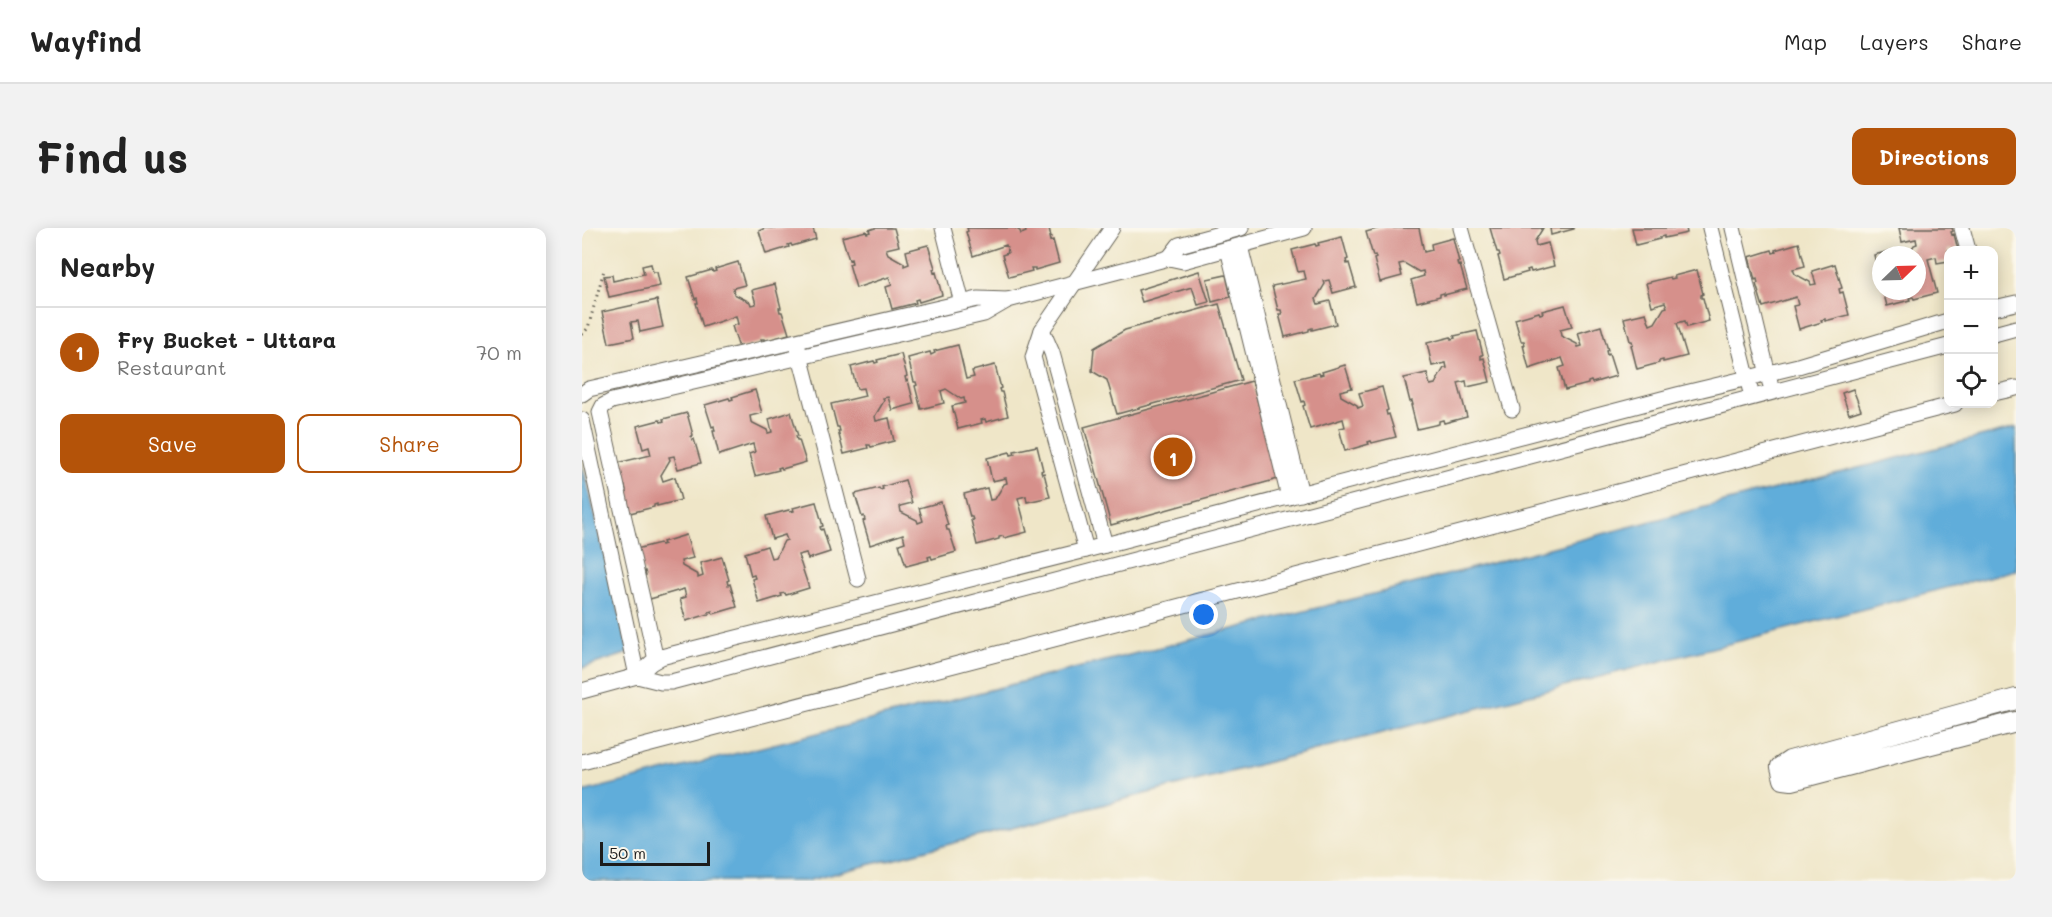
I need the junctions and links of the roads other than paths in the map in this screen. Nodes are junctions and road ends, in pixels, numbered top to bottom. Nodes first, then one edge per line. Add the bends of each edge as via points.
1 (943, 228) edge
2 (1241, 228) edge
3 (1304, 228) edge
4 (1461, 228) edge
5 (1710, 228) edge
6 (1733, 228) edge
7 (1962, 228) edge
8 (1110, 229) edge
9 (1967, 246) edge
10 (1234, 247) junction
11 (1169, 258) junction
12 (1075, 282) junction
13 (1008, 300) junction
14 (962, 303) junction
15 (2016, 303) edge
16 (1998, 307) edge
17 (1944, 322) edge
18 (2016, 328) edge
19 (1042, 330) junction
20 (1998, 333) edge
21 (1944, 347) edge
22 (799, 349) junction
23 (1768, 374) junction
24 (1748, 379) junction
25 (2016, 388) edge
26 (1773, 392) junction
27 (1998, 392) edge
28 (582, 394) edge
29 (1753, 398) junction
30 (1944, 407) edge
31 (1512, 409) dead end
32 (582, 420) edge
33 (1295, 496) junction
34 (1299, 518) junction
35 (1105, 545) junction
36 (1086, 550) junction
37 (858, 579) dead end
38 (656, 660) junction
39 (637, 676) junction
40 (582, 691) edge
41 (2016, 699) edge
42 (2016, 722) edge
43 (582, 762) edge

1 - 14 street
2 - 11 street via 1179,245
3 - 10 street
4 - 31 street
5 - 24 street
6 - 23 street
7 - 9 street
8 - 12 street
10 - 11 street via 1183,261
10 - 33 street
11 - 12 street
12 - 13 street
12 - 19 street
13 - 14 street
13 - 22 street via 984,314
14 - 22 street
15 - 16 street
17 - 23 street
18 - 20 street
19 - 35 street via 1052,353
19 - 36 street via 1033,357
21 - 26 street
22 - 28 street
22 - 37 street
22 - 38 street via 612,400 600,412
23 - 24 street
23 - 26 street
24 - 29 street
24 - 33 street
25 - 27 street
26 - 29 street
29 - 34 street
30 - 43 street
32 - 39 street
33 - 34 street
33 - 35 street
34 - 39 street via 671,682
35 - 36 street
36 - 38 street
38 - 39 street
39 - 40 street
41 - 42 street via 1790,761 1781,767 1784,778 1792,780

